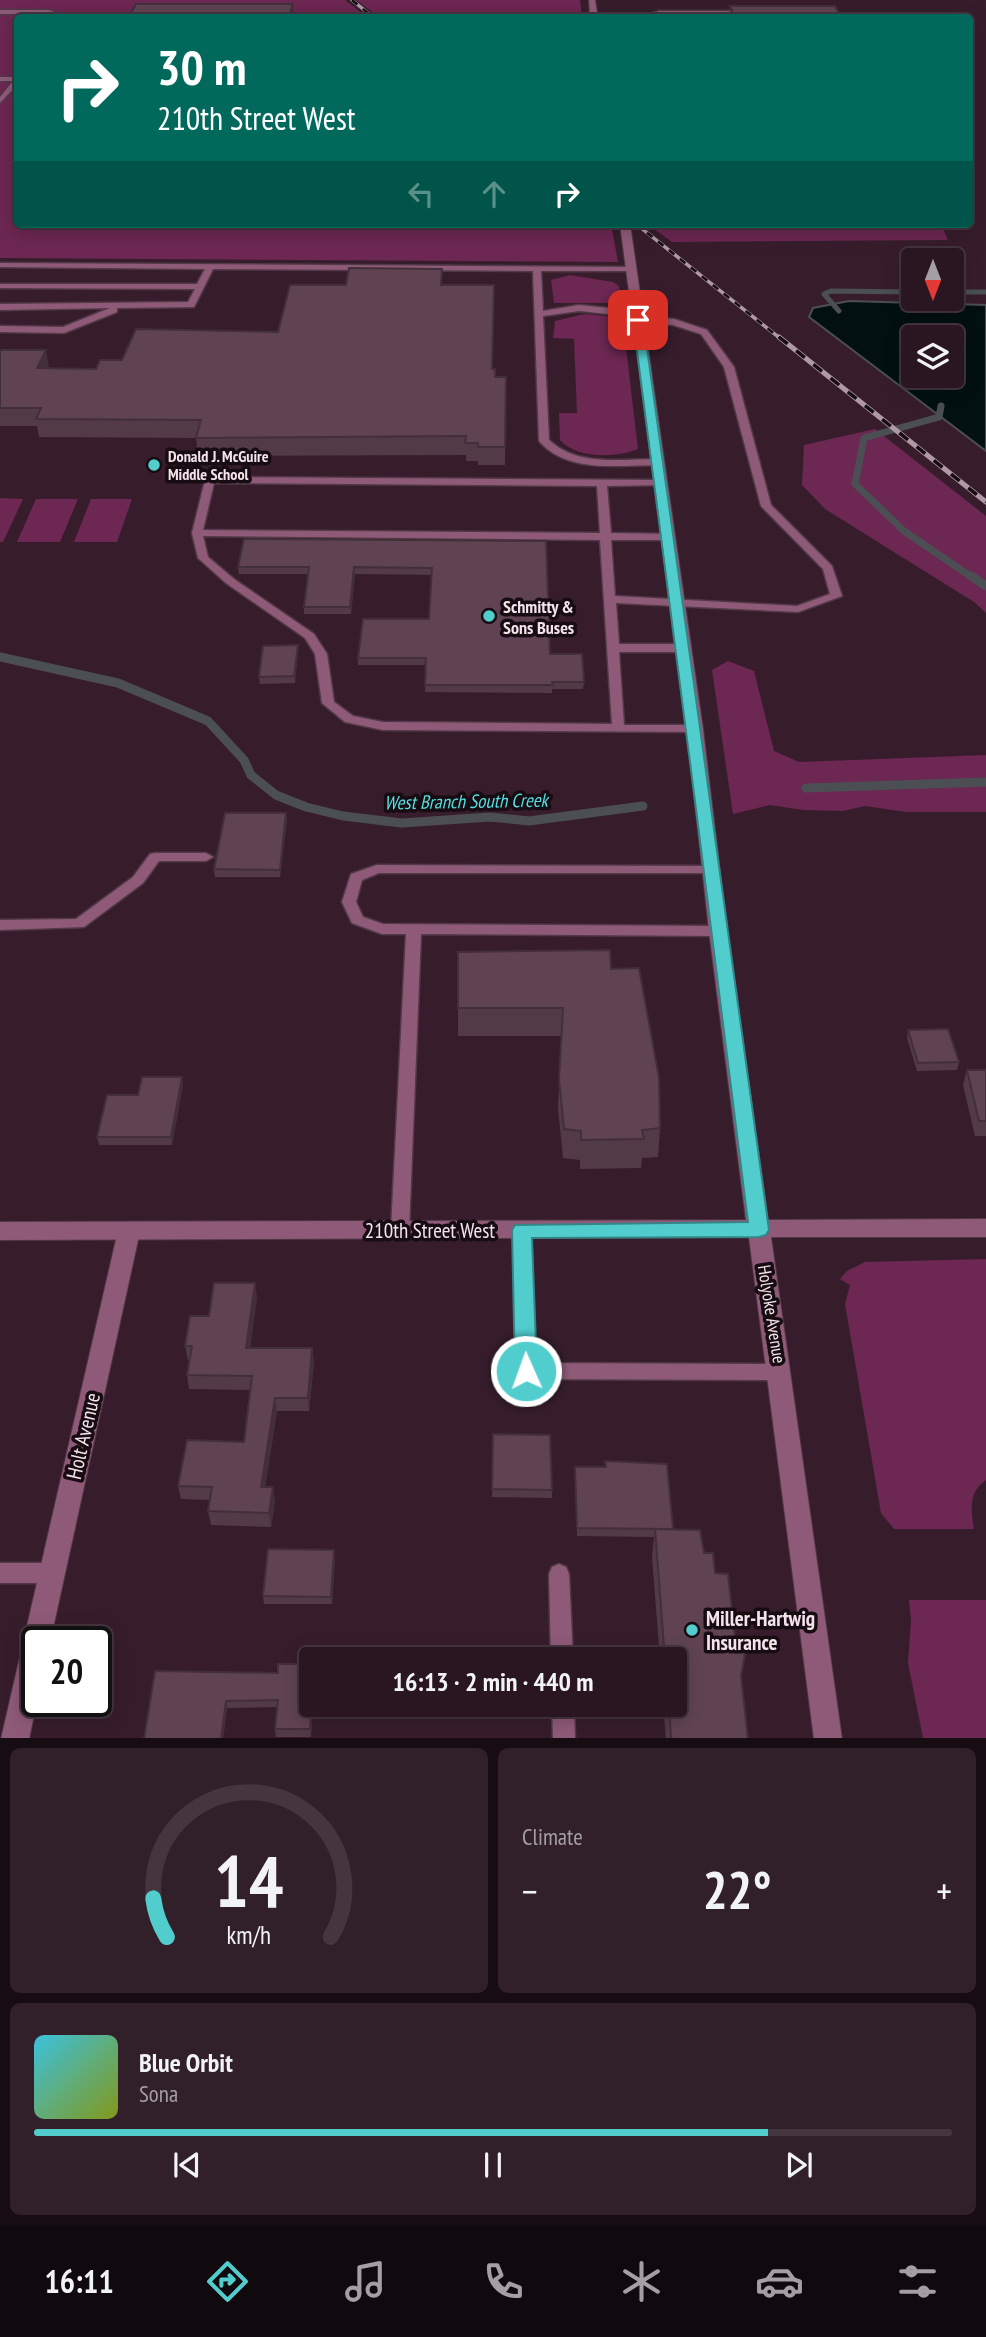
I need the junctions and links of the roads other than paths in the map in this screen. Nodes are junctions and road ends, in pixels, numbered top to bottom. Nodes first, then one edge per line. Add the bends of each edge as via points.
1 (0, 12) edge
2 (761, 13) edge
3 (56, 14) edge
4 (728, 14) edge
5 (14, 83) edge
6 (0, 101) edge
7 (626, 228) edge
8 (0, 265) edge
9 (210, 267) junction
10 (537, 268) junction
11 (631, 269) junction
12 (0, 286) edge
13 (201, 287) junction
14 (0, 307) edge
15 (119, 307) junction
16 (539, 314) junction
17 (638, 317) junction
18 (0, 329) edge
19 (658, 462) junction
20 (602, 483) junction
21 (661, 483) junction
22 (197, 533) junction
23 (607, 536) junction
24 (669, 537) junction
25 (611, 599) junction
26 (677, 600) junction
27 (614, 648) junction
28 (684, 648) junction
29 (618, 726) junction
30 (695, 729) junction
31 (206, 857) dead end
32 (712, 870) junction
33 (0, 925) edge
34 (414, 929) junction
35 (718, 931) junction
36 (986, 1228) edge
37 (0, 1230) edge
38 (400, 1230) junction
39 (522, 1230) junction
40 (759, 1230) junction
41 (129, 1231) junction
42 (780, 1372) junction
43 (0, 1573) edge
44 (52, 1573) junction
45 (559, 1574) dead end
46 (562, 1647) edge
47 (563, 1717) edge
48 (15, 1738) edge
49 (564, 1738) edge
50 (828, 1738) edge

1 - 3 lane
2 - 4 lane
5 - 6 lane
7 - 11 street, Holyoke Avenue
8 - 9 lane
9 - 10 lane
9 - 13 lane
10 - 11 lane
10 - 16 lane
11 - 17 street, Holyoke Avenue
12 - 13 lane
13 - 15 lane via 191,305
14 - 15 lane
15 - 18 lane via 64,330
16 - 17 lane via 579,308
16 - 19 lane via 544,441 551,450 574,459
17 - 19 street, Holyoke Avenue
17 - 26 lane via 704,332 729,367 766,506 828,568 836,596 798,609
19 - 21 street, Holyoke Avenue
20 - 21 lane
20 - 22 lane via 210,480
20 - 23 lane
21 - 24 street, Holyoke Avenue
22 - 23 lane
22 - 29 lane via 203,558 310,636 321,654 328,703 349,719 383,726
23 - 24 lane
23 - 25 lane
24 - 26 street, Holyoke Avenue
25 - 26 lane
25 - 27 lane
26 - 28 street, Holyoke Avenue
27 - 28 lane
27 - 29 lane
28 - 30 street, Holyoke Avenue
29 - 30 lane
30 - 32 street, Holyoke Avenue
31 - 33 lane via 155,857 138,880 79,924
32 - 34 lane via 377,869 356,877 349,902 357,919 382,929
32 - 35 street, Holyoke Avenue
34 - 35 lane
34 - 38 lane
35 - 40 street, Holyoke Avenue
36 - 40 street, 210th Street West
37 - 41 street, 210th Street West
38 - 39 street, 210th Street West
38 - 41 street, 210th Street West
39 - 40 street, 210th Street West
39 - 42 lane via 526,1371
40 - 42 street, Holyoke Avenue
41 - 44 street, Holt Avenue
42 - 50 street, Holyoke Avenue
43 - 44 lane
44 - 48 street, Holt Avenue
45 - 46 lane
47 - 49 lane

